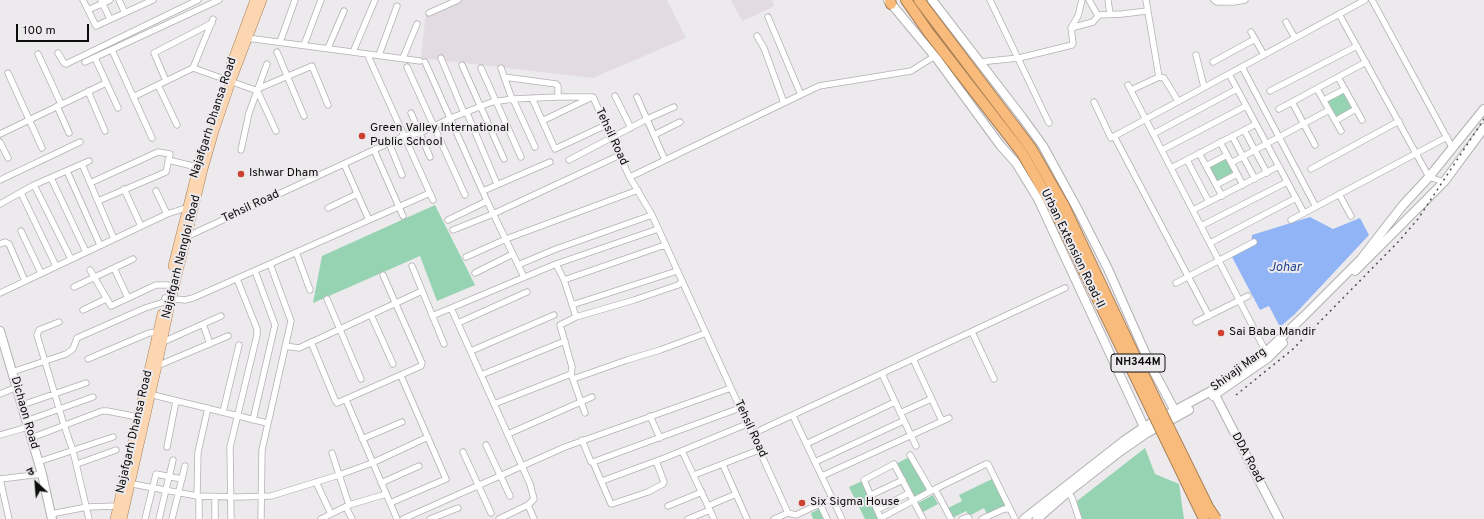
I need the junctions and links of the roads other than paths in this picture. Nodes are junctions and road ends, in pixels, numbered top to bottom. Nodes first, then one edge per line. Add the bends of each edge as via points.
1 (83, 0) edge
2 (110, 0) edge
3 (119, 0) edge
4 (153, 0) edge
5 (198, 0) edge
6 (219, 0) edge
7 (255, 0) edge
8 (262, 0) edge
9 (295, 0) edge
10 (321, 0) edge
11 (375, 0) edge
12 (458, 0) edge
13 (906, 0) edge
14 (919, 0) edge
15 (932, 0) edge
16 (990, 0) edge
17 (1082, 0) edge
18 (1090, 0) edge
19 (1108, 0) edge
20 (1146, 0) edge
21 (1214, 0) edge
22 (1245, 0) edge
23 (1365, 0) edge
24 (1372, 0) edge
25 (890, 1) edge
26 (1236, 1) edge
27 (102, 2) edge
28 (186, 2) edge
29 (139, 3) edge
30 (397, 6) dead end
31 (88, 10) junction
32 (344, 11) dead end
33 (1147, 11) junction
34 (125, 13) junction
35 (429, 13) dead end
36 (1110, 14) junction
37 (1339, 14) junction
38 (1098, 16) junction
39 (768, 17) dead end
40 (110, 19) junction
41 (1286, 22) dead end
42 (417, 24) dead end
43 (1071, 28) junction
44 (1251, 32) dead end
45 (757, 36) dead end
46 (248, 38) junction
47 (1295, 38) junction
48 (1255, 39) junction
49 (280, 42) junction
50 (304, 45) junction
51 (1357, 46) junction
52 (328, 48) junction
53 (112, 50) junction
54 (277, 52) dead end
55 (353, 52) junction
56 (58, 53) dead end
57 (38, 54) dead end
58 (378, 55) junction
59 (1196, 55) dead end
60 (1264, 55) junction
61 (935, 56) junction
62 (96, 58) junction
63 (369, 58) dead end
64 (404, 58) junction
65 (441, 58) dead end
66 (1019, 58) junction
67 (85, 62) dead end
68 (979, 62) junction
69 (1212, 62) dead end
70 (1366, 62) junction
71 (267, 64) dead end
72 (462, 65) dead end
73 (407, 67) dead end
74 (1242, 67) junction
75 (193, 68) junction
76 (481, 68) dead end
77 (501, 68) dead end
78 (8, 73) dead end
79 (1229, 74) junction
80 (287, 77) junction
81 (504, 77) junction
82 (1159, 77) junction
83 (1338, 78) junction
84 (228, 80) junction
85 (166, 81) junction
86 (106, 82) junction
87 (158, 85) junction
88 (1204, 87) junction
89 (1237, 89) junction
90 (1317, 89) junction
91 (1345, 89) junction
92 (257, 90) junction
93 (88, 91) junction
94 (1270, 91) dead end
95 (801, 95) junction
96 (615, 96) dead end
97 (133, 97) junction
98 (558, 97) junction
99 (593, 97) junction
100 (637, 97) dead end
101 (532, 98) junction
102 (512, 99) junction
103 (1324, 100) junction
104 (495, 101) junction
105 (1178, 101) junction
106 (1094, 102) dead end
107 (1292, 102) junction
108 (784, 103) junction
109 (59, 105) junction
110 (328, 105) dead end
111 (1246, 106) junction
112 (480, 107) junction
113 (674, 107) dead end
114 (118, 108) dead end
115 (1279, 109) dead end
116 (1356, 109) junction
117 (1484, 109) edge
118 (1329, 110) junction
119 (411, 113) dead end
120 (465, 113) junction
121 (304, 116) dead end
122 (451, 118) junction
123 (647, 119) junction
124 (1146, 119) junction
125 (30, 120) junction
126 (1335, 120) junction
127 (1362, 120) dead end
128 (1399, 121) junction
129 (542, 122) junction
130 (680, 122) dead end
131 (1049, 123) dead end
132 (1256, 124) junction
133 (1304, 124) junction
134 (176, 125) dead end
135 (606, 125) junction
136 (434, 126) junction
137 (631, 128) junction
138 (1484, 128) edge
139 (1244, 130) junction
140 (104, 131) dead end
141 (1341, 131) dead end
142 (276, 132) dead end
143 (69, 133) dead end
144 (420, 133) junction
145 (0, 134) edge
146 (654, 134) junction
147 (1153, 134) junction
148 (404, 136) junction
149 (1114, 136) junction
150 (1232, 136) junction
151 (1279, 137) junction
152 (1447, 137) junction
153 (152, 138) dead end
154 (612, 138) junction
155 (0, 142) edge
156 (80, 142) dead end
157 (1220, 142) junction
158 (389, 143) junction
159 (1267, 144) junction
160 (1315, 145) dead end
161 (535, 147) dead end
162 (42, 148) dead end
163 (1453, 149) junction
164 (241, 150) dead end
165 (374, 150) junction
166 (1162, 150) junction
167 (1255, 150) junction
168 (1199, 153) junction
169 (1417, 153) junction
170 (620, 154) junction
171 (1227, 155) junction
172 (430, 157) dead end
173 (521, 157) dead end
174 (1243, 157) junction
175 (8, 158) dead end
176 (504, 159) dead end
177 (168, 160) junction
178 (569, 160) dead end
179 (665, 160) junction
180 (1187, 160) junction
181 (88, 161) dead end
182 (550, 162) dead end
183 (1231, 163) junction
184 (82, 164) junction
185 (344, 164) junction
186 (1206, 166) junction
187 (1279, 166) junction
188 (200, 168) junction
189 (1171, 168) junction
190 (1311, 169) dead end
191 (67, 171) junction
192 (1267, 173) junction
193 (1237, 174) junction
194 (402, 175) dead end
195 (630, 177) junction
196 (1429, 177) junction
197 (51, 178) junction
198 (1255, 179) junction
199 (0, 180) edge
200 (1287, 182) junction
201 (1444, 182) junction
202 (90, 183) junction
203 (497, 184) junction
204 (34, 185) junction
205 (1216, 185) junction
206 (1243, 185) junction
207 (124, 189) junction
208 (638, 190) junction
209 (156, 191) dead end
210 (483, 191) junction
211 (21, 193) junction
212 (430, 193) junction
213 (357, 194) junction
214 (1339, 194) junction
215 (465, 195) dead end
216 (1222, 196) junction
217 (1296, 198) junction
218 (433, 200) dead end
219 (98, 201) junction
220 (487, 201) junction
221 (1209, 202) junction
222 (0, 204) edge
223 (191, 206) junction
224 (399, 207) junction
225 (1316, 207) junction
226 (328, 208) dead end
227 (1060, 209) junction
228 (1193, 210) junction
229 (1304, 213) junction
230 (166, 214) junction
231 (493, 214) junction
232 (652, 215) junction
233 (403, 216) dead end
234 (1351, 216) dead end
235 (369, 220) junction
236 (448, 220) dead end
237 (1291, 220) dead end
238 (141, 226) junction
239 (1201, 226) junction
240 (658, 229) junction
241 (453, 230) dead end
242 (21, 231) dead end
243 (186, 237) junction
244 (114, 239) junction
245 (506, 239) junction
246 (1254, 242) dead end
247 (1210, 243) junction
248 (0, 244) edge
249 (100, 245) junction
250 (665, 245) junction
251 (86, 252) junction
252 (296, 252) junction
253 (513, 254) junction
254 (466, 256) dead end
255 (71, 259) junction
256 (132, 259) dead end
257 (1219, 260) junction
258 (270, 264) junction
259 (556, 264) junction
260 (518, 265) junction
261 (56, 266) junction
262 (412, 266) dead end
263 (114, 268) junction
264 (90, 270) dead end
265 (255, 271) junction
266 (678, 271) junction
267 (475, 272) dead end
268 (41, 273) junction
269 (383, 275) dead end
270 (524, 276) junction
271 (94, 277) junction
272 (1188, 277) junction
273 (237, 279) junction
274 (564, 280) junction
275 (25, 281) junction
276 (682, 282) junction
277 (1176, 283) dead end
278 (168, 285) junction
279 (74, 287) dead end
280 (1065, 288) dead end
281 (310, 290) dead end
282 (422, 291) junction
283 (527, 292) dead end
284 (0, 293) edge
285 (1248, 296) dead end
286 (128, 298) junction
287 (106, 299) junction
288 (167, 299) junction
289 (327, 299) dead end
290 (1240, 300) junction
291 (396, 303) junction
292 (572, 305) junction
293 (451, 308) junction
294 (83, 310) dead end
295 (371, 315) junction
296 (554, 315) dead end
297 (221, 316) dead end
298 (432, 316) junction
299 (1208, 316) junction
300 (576, 317) junction
301 (59, 322) dead end
302 (1196, 322) dead end
303 (458, 323) junction
304 (203, 324) junction
305 (340, 329) junction
306 (0, 331) edge
307 (158, 332) junction
308 (972, 332) junction
309 (706, 333) junction
310 (228, 336) dead end
311 (565, 341) junction
312 (162, 342) junction
313 (311, 342) junction
314 (210, 344) junction
315 (239, 344) dead end
316 (444, 344) dead end
317 (285, 346) junction
318 (471, 351) junction
319 (1266, 352) junction
320 (88, 359) dead end
321 (913, 359) junction
322 (44, 362) junction
323 (393, 364) dead end
324 (157, 366) junction
325 (12, 372) junction
326 (882, 374) junction
327 (481, 375) junction
328 (401, 376) junction
329 (572, 377) junction
330 (361, 379) dead end
331 (994, 379) dead end
332 (86, 383) dead end
333 (17, 387) junction
334 (731, 388) junction
335 (54, 393) junction
336 (147, 393) junction
337 (0, 394) edge
338 (1215, 396) junction
339 (93, 397) dead end
340 (592, 397) dead end
341 (931, 399) junction
342 (176, 400) junction
343 (346, 400) junction
344 (581, 402) junction
345 (895, 402) junction
346 (494, 404) junction
347 (22, 405) junction
348 (208, 408) junction
349 (740, 408) junction
350 (59, 409) junction
351 (1175, 411) junction
352 (223, 412) junction
353 (585, 413) dead end
354 (900, 413) junction
355 (238, 416) junction
356 (650, 416) junction
357 (793, 416) junction
358 (138, 417) junction
359 (949, 418) dead end
360 (253, 420) junction
361 (904, 421) junction
362 (942, 421) junction
363 (402, 422) dead end
364 (267, 423) junction
365 (27, 424) junction
366 (747, 424) junction
367 (64, 426) junction
368 (1144, 427) junction
369 (508, 434) junction
370 (752, 434) junction
371 (0, 435) edge
372 (911, 435) junction
373 (112, 437) dead end
374 (428, 437) junction
375 (31, 438) junction
376 (660, 438) junction
377 (362, 439) junction
378 (582, 440) junction
379 (806, 444) junction
380 (486, 445) dead end
381 (916, 446) dead end
382 (167, 447) dead end
383 (116, 450) dead end
384 (759, 450) junction
385 (73, 451) junction
386 (682, 451) junction
387 (463, 452) dead end
388 (332, 453) dead end
389 (910, 455) dead end
390 (173, 460) dead end
391 (656, 461) junction
392 (38, 462) junction
393 (593, 462) junction
394 (815, 462) junction
395 (372, 463) junction
396 (77, 464) junction
397 (723, 464) junction
398 (185, 466) dead end
399 (419, 466) dead end
400 (522, 467) junction
401 (42, 474) junction
402 (339, 475) junction
403 (694, 475) junction
404 (168, 476) junction
405 (500, 476) junction
406 (822, 476) junction
407 (182, 479) junction
408 (903, 480) junction
409 (602, 481) junction
410 (316, 482) junction
411 (126, 483) junction
412 (381, 483) junction
413 (479, 486) junction
414 (152, 487) junction
415 (166, 489) junction
416 (933, 490) junction
417 (178, 492) junction
418 (702, 492) junction
419 (1068, 492) junction
420 (909, 493) junction
421 (386, 494) junction
422 (736, 494) junction
423 (871, 495) junction
424 (198, 496) junction
425 (261, 496) junction
426 (510, 496) dead end
427 (215, 497) junction
428 (230, 497) junction
429 (832, 498) junction
430 (913, 500) junction
431 (390, 503) junction
432 (820, 504) junction
433 (528, 505) junction
434 (118, 506) junction
435 (348, 506) junction
436 (668, 506) dead end
437 (87, 507) junction
438 (458, 508) dead end
439 (709, 508) junction
440 (425, 509) junction
441 (1010, 509) junction
442 (877, 510) junction
443 (491, 513) dead end
444 (788, 513) junction
445 (51, 516) edge
446 (331, 516) edge
447 (921, 518) edge
448 (9, 519) edge
449 (89, 519) edge
450 (115, 519) edge
451 (122, 519) edge
452 (145, 519) edge
453 (159, 519) edge
454 (172, 519) edge
455 (199, 519) edge
456 (215, 519) edge
457 (231, 519) edge
458 (261, 519) edge
459 (321, 519) edge
460 (352, 519) edge
461 (397, 519) edge
462 (403, 519) edge
463 (430, 519) edge
464 (498, 519) edge
465 (534, 519) edge
466 (688, 519) edge
467 (714, 519) edge
468 (747, 519) edge
469 (774, 519) edge
470 (827, 519) edge
471 (842, 519) edge
472 (881, 519) edge
473 (951, 519) edge
474 (962, 519) edge
475 (969, 519) edge
476 (982, 519) edge
477 (1016, 519) edge
478 (1024, 519) edge
479 (1037, 519) edge
480 (1079, 519) edge
481 (1204, 519) edge
482 (1216, 519) edge
483 (1279, 519) edge

1 - 31 street
2 - 27 street
3 - 34 street
4 - 29 street
5 - 28 street
6 - 53 street
7 - 84 main road, Najafgarh Dhansa Road
8 - 46 main road, Najafgarh Nangloi Road
9 - 49 street
10 - 50 street
11 - 55 street
12 - 35 street
13 - 227 highway, Urban Extension Road-II / NH344M via 1022,153
14 - 227 highway, Urban Extension Road-II / NH344M via 1031,148
15 - 68 street
16 - 66 street
17 - 43 street via 1079,14
18 - 38 street
19 - 36 street
20 - 33 street
21 - 26 street
22 - 26 street
23 - 37 street
24 - 152 street
25 - 61 street
27 - 31 street
27 - 40 street
28 - 56 street via 66,64
29 - 34 street
30 - 58 street
31 - 40 street via 95,25
32 - 52 street
33 - 36 street
33 - 82 street
34 - 40 street
36 - 38 street
37 - 47 street
37 - 51 street
38 - 43 street via 1093,22
39 - 95 street
41 - 47 street
42 - 64 street
43 - 66 street via 1072,44
44 - 48 street
45 - 108 street
46 - 49 street
46 - 84 main road, Najafgarh Nangloi Road
47 - 60 street
48 - 60 street
48 - 69 street
49 - 50 street
50 - 52 street
51 - 70 street
51 - 94 street
52 - 55 street
53 - 62 street
53 - 97 street
54 - 80 street
55 - 58 street
57 - 109 street
58 - 64 street
59 - 88 street
60 - 74 street
61 - 95 street via 911,70 827,84
61 - 368 street via 1016,163 1038,199
62 - 67 street
62 - 86 street
63 - 148 street
64 - 122 street via 422,61
65 - 120 street
66 - 68 street
66 - 131 street
68 - 351 street via 1050,159 1095,243 1151,366
70 - 83 street
70 - 128 street
71 - 92 street
72 - 112 street
73 - 136 street
74 - 79 street
74 - 151 street
75 - 84 street
75 - 85 street
75 - 85 street via 212,21 154,53
76 - 104 street
77 - 81 street
78 - 125 street
79 - 88 street
79 - 89 street
80 - 92 street
80 - 110 street via 312,66
80 - 121 street
81 - 98 street via 556,84
81 - 102 street
82 - 105 street via 1164,78
82 - 124 street via 1129,87
83 - 90 street
83 - 91 street
84 - 92 street
84 - 188 main road, Najafgarh Nangloi Road via 214,131
85 - 87 street
86 - 93 street
86 - 114 street
87 - 97 street
87 - 134 street
88 - 105 street
89 - 111 street
89 - 147 street
90 - 103 street
90 - 107 street
91 - 103 street
91 - 116 street
92 - 142 street
92 - 164 street
93 - 109 street
93 - 140 street
95 - 108 street
96 - 137 street
97 - 153 street
98 - 99 street, Tehsil Road
98 - 101 street, Tehsil Road
99 - 129 street
99 - 135 street, Tehsil Road
100 - 123 street
101 - 102 street, Tehsil Road
101 - 129 street
102 - 104 street, Tehsil Road
102 - 161 street
103 - 118 street
104 - 112 street, Tehsil Road
104 - 173 street
105 - 124 street
106 - 149 street via 1111,138
107 - 115 street
107 - 133 street
108 - 179 street
109 - 125 street
109 - 143 street
111 - 132 street
111 - 166 street
112 - 120 street, Tehsil Road
112 - 176 street
113 - 123 street
116 - 126 street
116 - 127 street
117 - 163 street, Shivaji Marg
118 - 126 street
118 - 133 street
119 - 144 street
120 - 122 street, Tehsil Road
120 - 203 street
122 - 136 street, Tehsil Road
122 - 210 street
123 - 137 street
123 - 146 street
124 - 147 street
124 - 149 street
125 - 145 street
125 - 162 street
126 - 141 street
128 - 169 street
128 - 190 street
129 - 135 street via 555,149
130 - 146 street
132 - 139 street
132 - 159 street
133 - 151 street
133 - 160 street
135 - 154 street, Tehsil Road
136 - 144 street, Tehsil Road
136 - 215 street
137 - 154 street
138 - 201 street, Shivaji Marg
139 - 150 street
139 - 167 street
144 - 148 street, Tehsil Road
144 - 172 street
146 - 179 street
147 - 166 street
148 - 158 street, Tehsil Road
148 - 212 street
149 - 272 street
150 - 157 street
150 - 174 street
151 - 159 street
151 - 225 street
152 - 163 street
152 - 169 street
154 - 170 street, Tehsil Road
154 - 178 street
155 - 175 street
156 - 199 street
157 - 168 street
157 - 171 street
158 - 165 street, Tehsil Road
158 - 194 street
159 - 167 street
159 - 187 street
163 - 196 street, Shivaji Marg
165 - 185 street, Tehsil Road
165 - 224 street
166 - 189 street
167 - 174 street
167 - 192 street
168 - 180 street
168 - 186 street
169 - 196 street
169 - 214 street
170 - 195 street, Tehsil Road
170 - 231 street
171 - 183 street
171 - 186 street
174 - 183 street
174 - 198 street
177 - 188 street
177 - 202 street via 170,154 158,152
177 - 207 street via 166,172
179 - 195 street
180 - 189 street
180 - 221 street
181 - 184 street
182 - 203 street
183 - 193 street
184 - 191 street
184 - 202 street
185 - 213 street
185 - 243 street, Tehsil Road
186 - 205 street
187 - 192 street
187 - 200 street
188 - 223 main road, Najafgarh Nangloi Road
189 - 228 street
191 - 197 street
191 - 249 street
192 - 198 street
193 - 205 street
193 - 206 street
195 - 208 street, Tehsil Road
196 - 201 street
196 - 319 street, Shivaji Marg via 1361,258
197 - 204 street
197 - 251 street
198 - 206 street
200 - 217 street
200 - 239 street
201 - 338 street, Shivaji Marg via 1268,358
202 - 219 street
203 - 210 street
204 - 211 street
204 - 255 street
205 - 216 street
206 - 216 street
207 - 219 street
207 - 238 street
208 - 232 street, Tehsil Road
208 - 245 street
209 - 230 street
210 - 220 street
211 - 222 street
211 - 261 street
212 - 218 street
212 - 224 street
213 - 226 street
213 - 235 street
214 - 225 street
214 - 234 street
216 - 221 street
217 - 229 street
217 - 247 street
219 - 244 street
220 - 231 street
220 - 236 street
221 - 228 street
223 - 230 street
223 - 243 main road, Najafgarh Nangloi Road
223 - 278 main road, Najafgarh Dhansa Road
224 - 233 street
224 - 235 street
225 - 229 street
227 - 481 highway, Urban Extension Road-II / NH344M, bridge
227 - 482 highway, Urban Extension Road-II / NH344M, bridge
228 - 239 street
229 - 237 street
230 - 238 street
231 - 241 street
231 - 245 street
232 - 240 street, Tehsil Road
232 - 260 street
235 - 252 street
238 - 244 street
239 - 247 street
240 - 250 street, Tehsil Road
240 - 259 street
242 - 268 street
243 - 288 main road, Najafgarh Nangloi Road
244 - 249 street
245 - 253 street
245 - 254 street
246 - 257 street
247 - 257 street
248 - 275 street via 9,244
249 - 251 street
250 - 266 street, Tehsil Road
250 - 274 street
251 - 255 street
252 - 258 street
252 - 281 street
253 - 260 street
253 - 267 street
255 - 261 street
256 - 263 street
257 - 272 street
257 - 290 street
258 - 265 street
258 - 317 street via 291,321
259 - 270 street
259 - 274 street
260 - 270 street
261 - 268 street
262 - 282 street
263 - 271 street
263 - 286 street
264 - 271 street
265 - 273 street
265 - 360 street via 275,325
266 - 276 street, Tehsil Road
266 - 292 street
268 - 275 street
269 - 291 street
270 - 293 street
271 - 279 street
271 - 287 street
272 - 277 street
272 - 299 street
273 - 288 street via 193,298
273 - 355 street via 258,335
274 - 292 street
275 - 284 street
276 - 300 street via 634,300
276 - 309 street, Tehsil Road
278 - 286 street via 156,285
278 - 288 main road, Najafgarh Dhansa Road
280 - 308 street
282 - 291 street
282 - 298 street
283 - 303 street
285 - 290 street
286 - 287 street via 111,306
287 - 294 street
288 - 307 main road, Najafgarh Dhansa Road
288 - 312 main road, Najafgarh Nangloi Road
288 - 322 street via 77,338 71,351
289 - 305 street
290 - 299 street
290 - 319 street
291 - 295 street
291 - 328 street via 423,364
292 - 300 street
293 - 298 street
293 - 303 street
295 - 305 street
295 - 323 street
296 - 318 street
297 - 304 street
298 - 316 street
299 - 302 street
300 - 311 street via 560,324
301 - 322 street via 37,332
303 - 318 street
304 - 312 street
304 - 314 street
305 - 313 street
305 - 330 street
306 - 325 street, Dichaon Road
307 - 320 street via 149,333
307 - 336 main road, Najafgarh Dhansa Road
308 - 321 street
308 - 331 street
309 - 329 street
309 - 334 street, Tehsil Road
310 - 314 street
311 - 327 street
311 - 329 street
312 - 324 main road, Najafgarh Nangloi Road
313 - 317 street via 297,348
313 - 343 street via 336,402
314 - 324 street
315 - 352 street
317 - 364 street
318 - 327 street
319 - 351 street, Shivaji Marg via 1213,390
321 - 326 street
321 - 341 street
322 - 325 street
322 - 335 street
324 - 336 main road, Najafgarh Nangloi Road
325 - 333 street, Dichaon Road
326 - 345 street
326 - 357 street
327 - 346 street
328 - 343 street
328 - 374 street
329 - 344 street
329 - 346 street
332 - 335 street
333 - 337 street
333 - 347 street, Dichaon Road
334 - 349 street, Tehsil Road
334 - 356 street
335 - 347 street
335 - 350 street
336 - 342 street
336 - 358 main road, Najafgarh Dhansa Road
336 - 411 main road, Najafgarh Nangloi Road
338 - 419 street, Shivaji Marg via 1147,433
338 - 483 street, DDA Road
339 - 350 street
340 - 344 street
341 - 354 street
341 - 362 street
342 - 348 street
342 - 382 street
343 - 377 street
344 - 353 street
344 - 369 street
345 - 354 street
345 - 379 street
346 - 369 street
347 - 365 street, Dichaon Road
348 - 352 street
348 - 424 street via 198,452
349 - 366 street, Tehsil Road
349 - 376 street
350 - 365 street
350 - 367 street
351 - 368 street, Shivaji Marg
352 - 355 street
354 - 361 street
355 - 360 street
355 - 428 street via 230,447
356 - 376 street
356 - 378 street
357 - 370 street
357 - 379 street
358 - 367 street via 107,411
358 - 411 main road, Najafgarh Dhansa Road
359 - 362 street
360 - 364 street
361 - 372 street
361 - 394 street
362 - 372 street
363 - 377 street
364 - 425 street via 262,450
365 - 371 street
365 - 375 street, Dichaon Road
366 - 370 street, Tehsil Road
366 - 386 street
367 - 375 street
367 - 385 street
368 - 478 street, Shivaji Marg via 1092,464
369 - 400 street
370 - 384 street, Tehsil Road
372 - 381 street
372 - 406 street
373 - 385 street
374 - 395 street
374 - 431 street via 446,479
375 - 392 street, Dichaon Road
376 - 393 street
377 - 395 street
378 - 393 street
378 - 400 street
379 - 394 street
380 - 405 street
383 - 396 street
384 - 397 street
384 - 444 street, Tehsil Road
385 - 392 street
385 - 396 street
386 - 391 street
386 - 403 street
387 - 413 street
388 - 402 street
389 - 416 street
390 - 404 street
391 - 409 street
391 - 409 street via 664,482 648,492 612,504
392 - 401 street, Dichaon Road
393 - 409 street
394 - 406 street
395 - 402 street
395 - 412 street
396 - 437 street
397 - 403 street
397 - 422 street
398 - 407 street
399 - 412 street
400 - 405 street
400 - 433 street via 534,498
401 - 445 street, Dichaon Road
401 - 448 street via 0,478
402 - 410 street
402 - 435 street
403 - 418 street
404 - 407 street
404 - 414 street via 156,474
404 - 415 street
405 - 413 street
405 - 426 street
406 - 429 street
407 - 417 street
408 - 420 street
408 - 423 street
408 - 423 street via 893,464 864,479
410 - 425 street via 271,496
410 - 446 street
411 - 414 street
411 - 434 main road, Najafgarh Dhansa Road
411 - 451 main road, Najafgarh Nangloi Road
412 - 421 street
413 - 440 street
413 - 443 street
414 - 415 street
414 - 452 street
415 - 417 street
415 - 453 street
416 - 430 street
416 - 441 street via 987,464
416 - 473 street
417 - 424 street
417 - 454 street
418 - 436 street
418 - 439 street
419 - 479 street, Shivaji Marg
419 - 480 street
420 - 430 street
420 - 442 street
421 - 431 street
421 - 435 street
422 - 439 street
422 - 468 street
423 - 442 street
424 - 427 street
424 - 455 street
425 - 428 street
425 - 458 street
427 - 428 street
427 - 456 street
428 - 457 street
429 - 432 street
429 - 471 street
430 - 447 street
430 - 472 street
431 - 461 street
432 - 444 street via 796,515
432 - 470 street
433 - 464 street
433 - 465 street
434 - 437 street
434 - 450 main road, Najafgarh Dhansa Road
435 - 446 street
435 - 460 street
437 - 445 street
437 - 449 street
438 - 463 street
439 - 466 street
439 - 467 street
440 - 462 street
440 - 463 street
441 - 476 street via 1004,509
441 - 477 street
442 - 472 street
444 - 469 street
446 - 459 street
474 - 475 street

